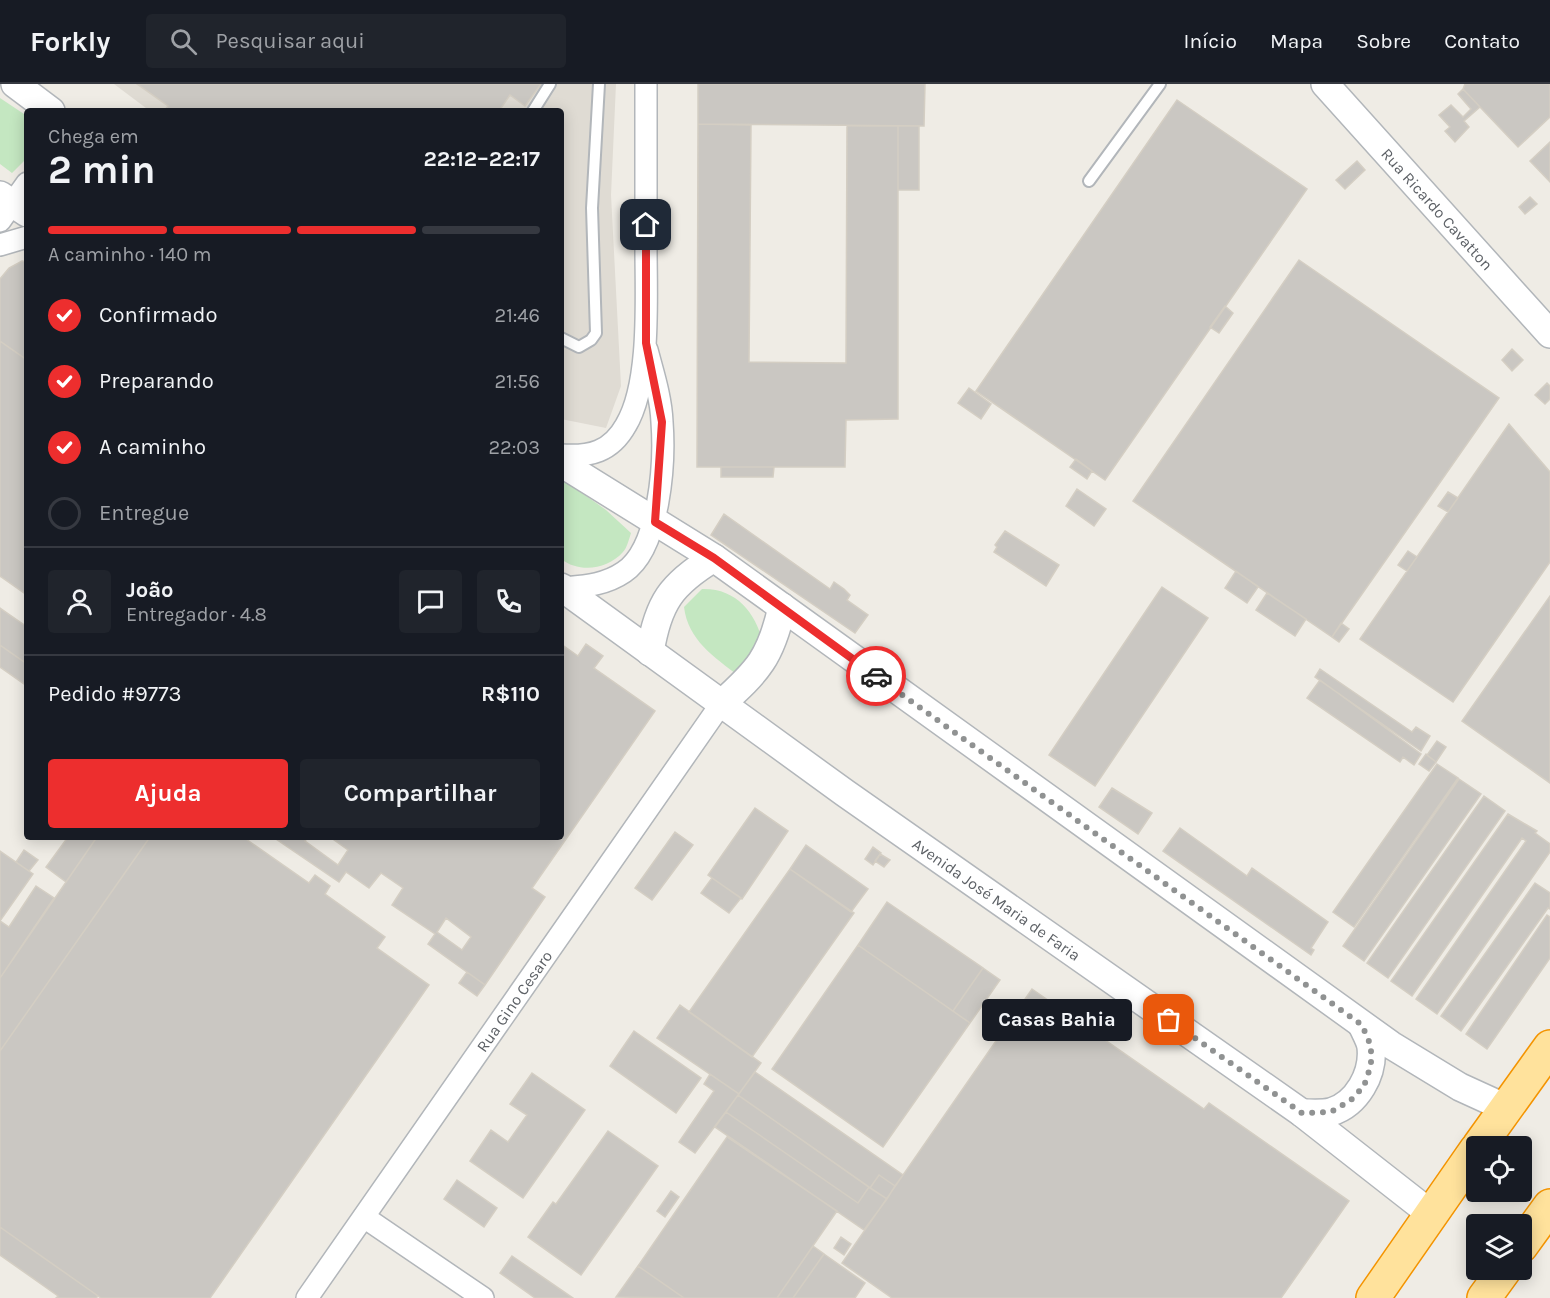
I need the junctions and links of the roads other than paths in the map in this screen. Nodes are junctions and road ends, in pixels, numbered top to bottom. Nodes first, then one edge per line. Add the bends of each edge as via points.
1 (15, 84) edge
2 (550, 84) edge
3 (599, 84) edge
4 (646, 84) edge
5 (1160, 84) edge
6 (1325, 84) edge
7 (47, 108) edge
8 (535, 108) edge
9 (1089, 181) dead end
10 (24, 238) edge
11 (0, 245) edge
12 (1550, 334) edge
13 (564, 339) edge
14 (646, 343) junction
15 (564, 454) edge
16 (564, 465) edge
17 (655, 522) junction
18 (714, 558) junction
19 (564, 588) edge
20 (564, 589) edge
21 (782, 607) junction
22 (650, 652) junction
23 (721, 704) junction
24 (1362, 1025) junction
25 (1550, 1047) edge
26 (1506, 1108) junction
27 (1302, 1113) junction
28 (1486, 1136) edge
29 (1466, 1164) edge
30 (1550, 1206) edge
31 (1431, 1214) junction
32 (364, 1217) junction
33 (1532, 1231) edge
34 (1497, 1280) edge
35 (307, 1298) edge
36 (483, 1298) edge
37 (1373, 1298) edge
38 (1484, 1298) edge

1 - 7 street
2 - 8 lane
3 - 13 lane via 592,208 596,333 579,346
4 - 14 street
5 - 9 lane
6 - 12 street, Rua Ricardo Cavatton
10 - 11 street
14 - 15 street via 634,407 626,426 598,453
14 - 17 street via 662,422
16 - 17 street
17 - 18 street
17 - 19 street via 646,547 625,572 605,582
18 - 21 street
18 - 22 street via 674,587 662,605
20 - 22 street, Avenida José Maria de Faria
21 - 23 street via 764,660
21 - 24 street
22 - 23 street, Avenida José Maria de Faria
23 - 27 street, Avenida José Maria de Faria
23 - 32 street, Rua Gino Cesaro
24 - 26 street via 1460,1087
24 - 27 street via 1371,1046 1371,1065 1364,1086 1331,1112
25 - 26 highway
26 - 28 highway
27 - 31 street, Avenida José Maria de Faria
29 - 31 highway
30 - 33 highway
31 - 37 highway
32 - 35 street, Rua Gino Cesaro
32 - 36 street
34 - 38 highway

